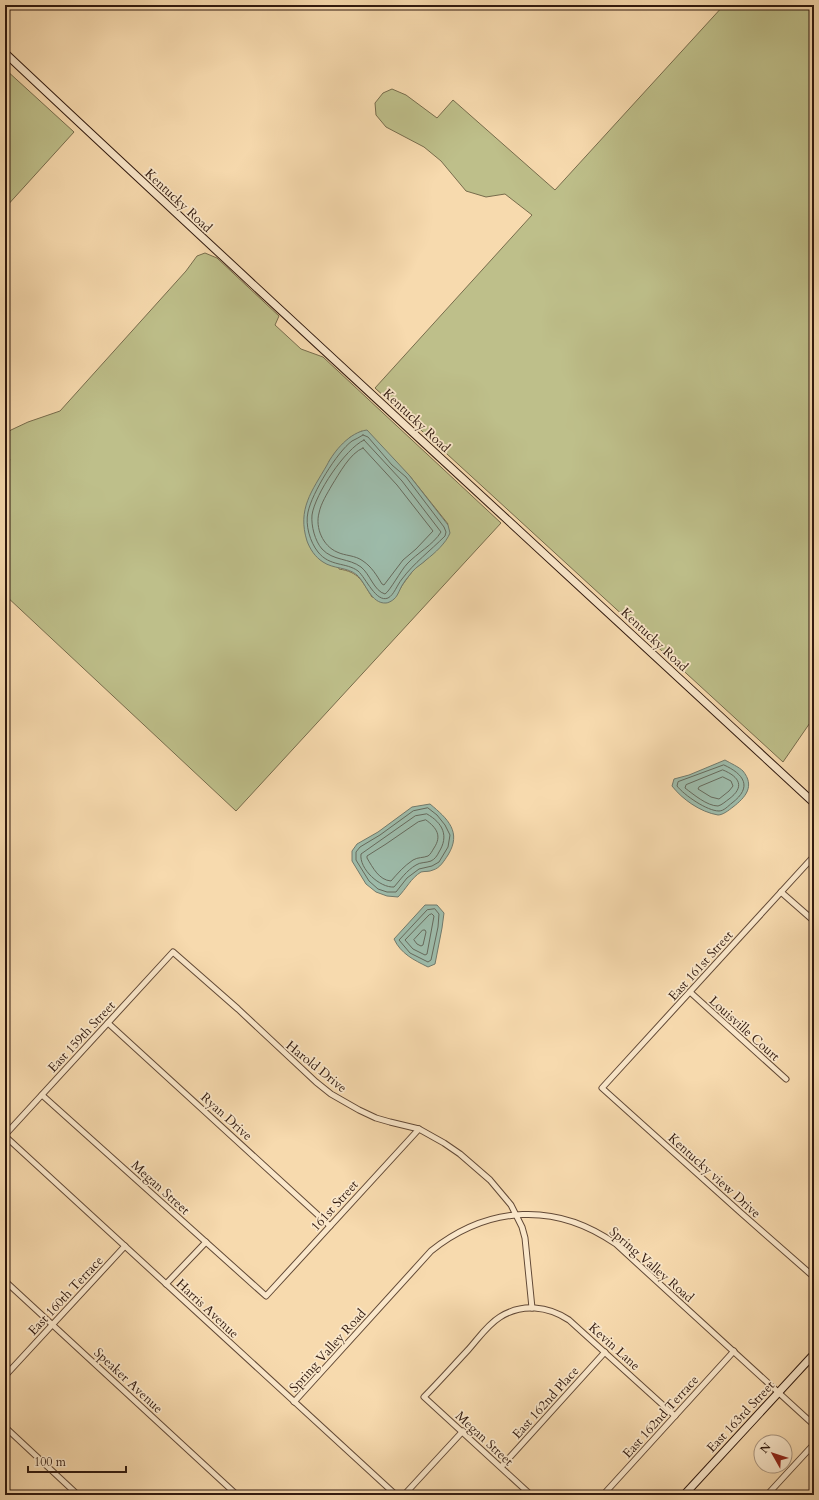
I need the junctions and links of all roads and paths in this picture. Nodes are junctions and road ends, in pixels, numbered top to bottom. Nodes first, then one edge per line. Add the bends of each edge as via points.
1 (5, 53) edge
2 (814, 803) edge
3 (814, 856) edge
4 (782, 892) junction
5 (814, 921) edge
6 (173, 952) joint
7 (690, 992) junction
8 (108, 1023) junction
9 (786, 1079) dead end
10 (602, 1088) joint
11 (42, 1095) junction
12 (419, 1129) junction
13 (5, 1136) edge
14 (517, 1215) junction
15 (330, 1226) junction
16 (206, 1242) junction
17 (125, 1246) junction
18 (814, 1277) edge
19 (5, 1281) edge
20 (166, 1284) junction
21 (266, 1296) joint
22 (532, 1308) junction
23 (52, 1325) junction
24 (605, 1352) junction
25 (734, 1352) junction
26 (814, 1354) edge
27 (5, 1376) edge
28 (778, 1392) junction
29 (424, 1397) joint
30 (294, 1402) junction
31 (675, 1416) junction
32 (814, 1425) edge
33 (5, 1427) edge
34 (462, 1431) junction
35 (814, 1444) edge
36 (501, 1467) junction
37 (78, 1495) edge
38 (237, 1495) edge
39 (396, 1495) edge
40 (404, 1495) edge
41 (531, 1495) edge
42 (603, 1495) edge
43 (684, 1495) edge
44 (766, 1495) edge

1 - 2 street, Kentucky Road via 186,224
3 - 4 street, East 161st Street
4 - 5 street
4 - 7 street, East 161st Street
6 - 8 street, East 159th Street
6 - 12 street, Harold Drive via 331,1094 376,1118
7 - 9 street, Louisville Court
7 - 10 street, East 161st Street
8 - 11 street, East 159th Street
8 - 15 street, Ryan Drive
10 - 18 street, Kentucky view Drive
11 - 13 street, East 159th Street
11 - 16 street, Megan Street
12 - 14 street, Harold Drive via 476,1166
12 - 15 street, 161st Street
13 - 17 street, Harris Avenue
14 - 22 street via 525,1238
14 - 25 street, Spring Valley Road via 559,1218 588,1227 604,1236 616,1244
14 - 30 street, Spring Valley Road via 472,1226 456,1233 431,1251
15 - 21 street, 161st Street
16 - 20 street
16 - 21 street, Megan Street
17 - 20 street, Harris Avenue
17 - 23 street, East 160th Terrace
19 - 23 street, Speaker Avenue
20 - 30 street, Harris Avenue
22 - 24 street, Kevin Lane via 542,1308 561,1315
22 - 29 street, Kevin Lane via 518,1309 491,1324
23 - 27 street, East 160th Terrace
23 - 38 street, Speaker Avenue
24 - 31 street, Kevin Lane
24 - 36 street, East 162nd Place
25 - 28 street, Spring Valley Road
25 - 31 street, East 162nd Terrace
26 - 28 street, East 163rd Street
28 - 32 street, Spring Valley Road
28 - 43 street, East 163rd Street
29 - 34 street, Megan Street
30 - 39 street, Harris Avenue
31 - 42 street, East 162nd Terrace
33 - 37 street
34 - 36 street, Megan Street
34 - 40 street
35 - 44 street
36 - 41 street, Megan Street

